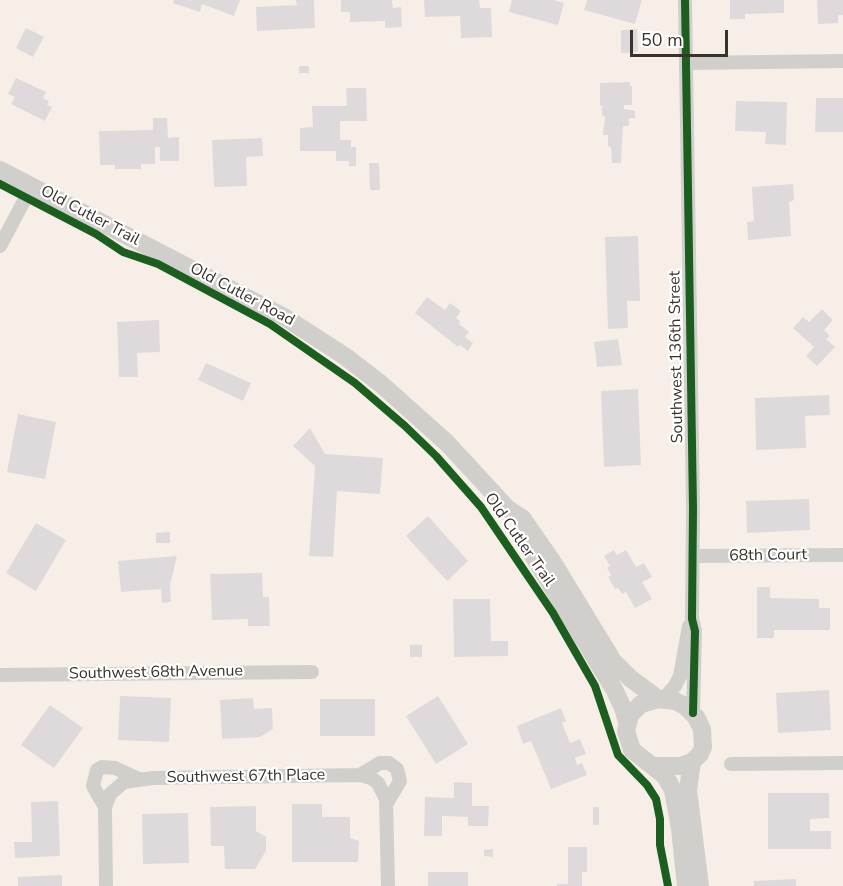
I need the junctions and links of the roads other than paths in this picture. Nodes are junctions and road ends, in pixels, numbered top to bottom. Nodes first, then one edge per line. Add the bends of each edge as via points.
1 (685, 0) edge
2 (843, 61) edge
3 (687, 63) junction
4 (0, 170) edge
5 (32, 186) junction
6 (0, 246) edge
7 (508, 509) junction
8 (843, 555) edge
9 (693, 556) junction
10 (692, 619) junction
11 (312, 672) dead end
12 (0, 675) edge
13 (661, 699) junction
14 (693, 713) junction
15 (627, 722) junction
16 (692, 762) junction
17 (843, 763) edge
18 (732, 764) dead end
19 (653, 765) junction
20 (360, 775) junction
21 (139, 779) junction
22 (387, 802) junction
23 (105, 807) junction
24 (106, 886) edge
25 (388, 886) edge
26 (686, 886) edge
27 (700, 886) edge

1 - 3 street, Southwest 136th Street
2 - 3 street
3 - 9 street, Southwest 136th Street
4 - 5 main road, Old Cutler Road
5 - 6 street
5 - 7 main road, Old Cutler Road via 262,305 346,357 427,424
7 - 13 main road via 528,526 613,661
7 - 15 main road via 512,524 614,689
8 - 9 street, 68th Court
9 - 10 street, Southwest 136th Street
10 - 13 street, Southwest 136th Street via 680,676
10 - 14 street, Southwest 136th Street
11 - 12 street, Southwest 68th Avenue
13 - 14 main road via 675,701
13 - 15 main road via 635,708
14 - 16 main road via 704,741
15 - 19 main road via 627,741 632,750
16 - 19 main road via 681,766
16 - 27 main road via 688,789
17 - 18 street
19 - 26 main road via 668,779 675,797
20 - 21 street, Southwest 67th Place
20 - 22 street, Southwest 67th Place via 378,783
20 - 22 street via 380,763 397,769 400,781
21 - 23 street, Southwest 67th Place via 114,789
21 - 23 street via 115,768 97,770 93,786
22 - 25 street
23 - 24 street

